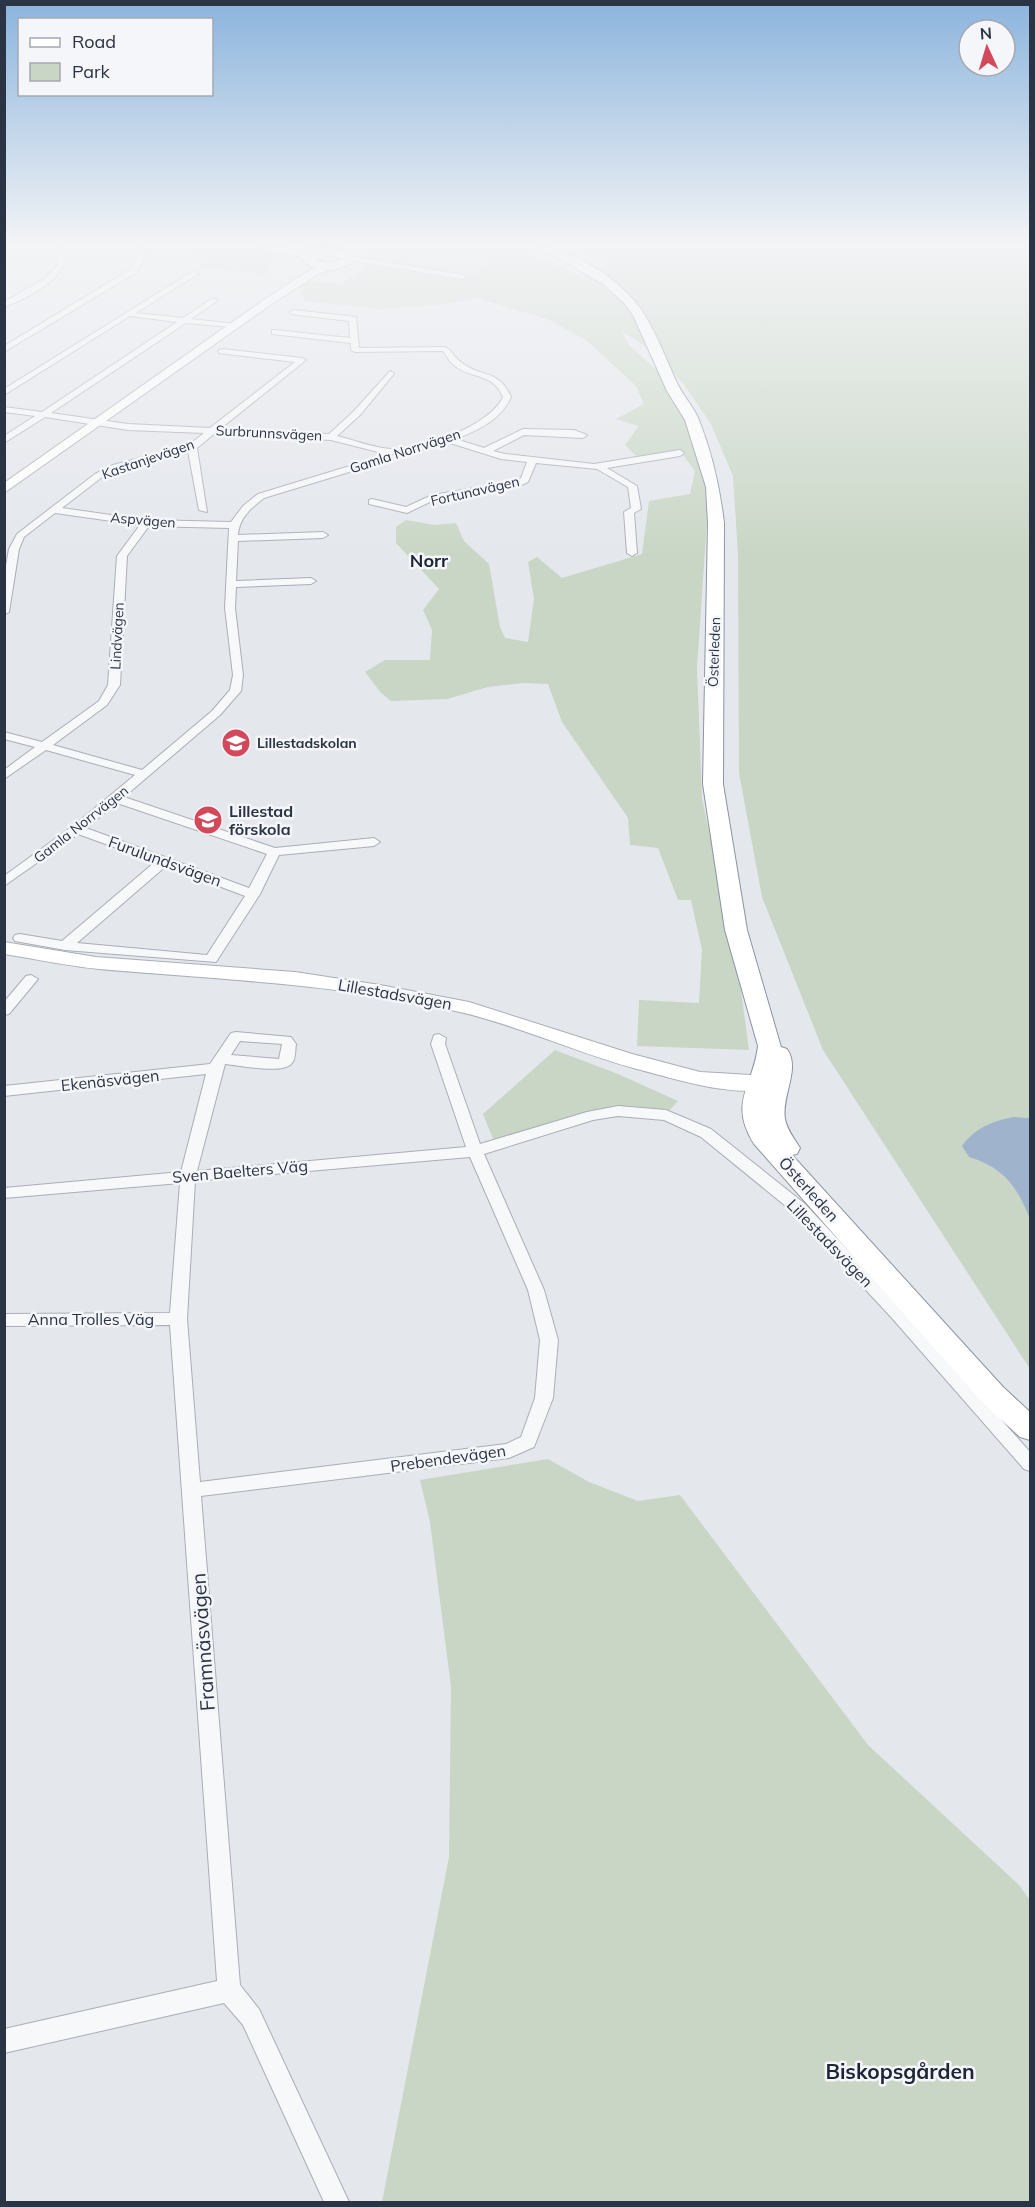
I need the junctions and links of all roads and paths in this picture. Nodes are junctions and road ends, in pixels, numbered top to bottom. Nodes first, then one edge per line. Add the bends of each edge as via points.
1 (72, 350) edge
2 (141, 350) edge
3 (205, 350) edge
4 (446, 350) edge
5 (657, 350) edge
6 (664, 350) edge
7 (222, 351) dead end
8 (390, 373) dead end
9 (4, 378) edge
10 (22, 381) junction
11 (4, 393) edge
12 (683, 402) junction
13 (4, 409) edge
14 (42, 415) junction
15 (100, 423) junction
16 (216, 430) junction
17 (583, 435) dead end
18 (331, 437) junction
19 (446, 439) junction
20 (4, 440) edge
21 (192, 447) junction
22 (485, 451) junction
23 (390, 452) junction
24 (680, 453) dead end
25 (532, 461) junction
26 (598, 466) junction
27 (4, 489) edge
28 (372, 502) dead end
29 (52, 510) junction
30 (204, 510) dead end
31 (146, 523) junction
32 (234, 525) junction
33 (322, 535) dead end
34 (233, 538) junction
35 (632, 553) dead end
36 (8, 566) edge
37 (311, 581) dead end
38 (231, 584) junction
39 (4, 612) edge
40 (4, 735) edge
41 (45, 747) junction
42 (144, 774) junction
43 (4, 777) edge
44 (115, 798) junction
45 (77, 829) junction
46 (374, 842) dead end
47 (274, 852) junction
48 (164, 861) junction
49 (4, 882) edge
50 (253, 894) junction
51 (12, 943) edge
52 (65, 946) junction
53 (31, 979) dead end
54 (4, 1011) edge
55 (439, 1038) dead end
56 (218, 1064) joint
57 (768, 1082) junction
58 (4, 1091) edge
59 (475, 1151) junction
60 (188, 1175) junction
61 (4, 1193) edge
62 (178, 1318) junction
63 (4, 1320) edge
64 (1027, 1417) edge
65 (1030, 1464) edge
66 (192, 1490) junction
67 (229, 1990) junction
68 (4, 2041) edge
69 (337, 2202) edge

1 - 10 street
2 - 14 street
3 - 15 main road
4 - 19 street, Gamla Norrvägen via 458,365 501,384 508,398 494,417
5 - 12 highway, Österleden via 674,391
6 - 12 highway, Österleden via 683,391
7 - 16 street, Kastanjevägen via 302,360
8 - 18 street
9 - 10 street
10 - 11 street
12 - 57 highway, Österleden via 713,487 716,523 713,784 736,930 770,1046
13 - 14 street, Surbrunnsvägen
14 - 15 street, Surbrunnsvägen
14 - 20 street
15 - 16 street, Surbrunnsvägen via 148,429
15 - 27 main road via 60,455
16 - 18 street, Surbrunnsvägen
16 - 21 street, Kastanjevägen
17 - 22 street via 523,432
18 - 23 street, Surbrunnsvägen
19 - 22 street
19 - 23 street, Gamla Norrvägen via 408,452
21 - 29 street, Kastanjevägen via 116,467
21 - 30 street
22 - 25 street
23 - 32 street, Gamla Norrvägen via 379,460 261,496
24 - 26 street
25 - 26 street
25 - 28 street, Fortunavägen via 525,480 519,483 432,498 407,510
26 - 35 street via 632,486 636,509 629,512
29 - 31 street, Aspvägen
29 - 36 street, Kastanjevägen via 20,536
31 - 32 street, Aspvägen
31 - 41 street, Lindvägen via 122,556 114,685 103,703
32 - 34 street, Gamla Norrvägen
33 - 34 street
34 - 38 street, Gamla Norrvägen
36 - 39 street, Kastanjevägen
37 - 38 street
38 - 42 street, Gamla Norrvägen via 238,675 235,691 216,713
40 - 41 street
41 - 42 street
41 - 43 street, Lindvägen
42 - 44 street, Gamla Norrvägen
44 - 45 street, Gamla Norrvägen
44 - 47 street
45 - 48 street, Furulundsvägen
45 - 49 street, Gamla Norrvägen
46 - 47 street
47 - 50 street
48 - 50 street, Furulundsvägen
48 - 52 street
50 - 52 street via 211,959
51 - 52 street
51 - 57 main road, Lillestadsvägen via 96,963 295,978 462,1006 700,1079
53 - 54 street
55 - 59 street, Prebendevägen
56 - 58 street, Ekenäsvägen
56 - 60 street, Framnäsvägen
57 - 64 highway, Österleden via 772,1123 778,1137
57 - 64 highway, Österleden via 752,1105 754,1123 763,1138 993,1395
59 - 60 street, Sven Baelters Väg
59 - 65 street, Lillestadsvägen via 592,1115 618,1111 666,1115 706,1133 799,1208 897,1312
59 - 66 street, Prebendevägen via 536,1290 549,1340 544,1398 528,1442 509,1451
60 - 61 street, Sven Baelters Väg
60 - 62 street, Framnäsvägen
62 - 63 street, Anna Trolles Väg
62 - 66 street, Framnäsvägen
66 - 67 street, Framnäsvägen
67 - 68 street
67 - 69 street via 251,2017

